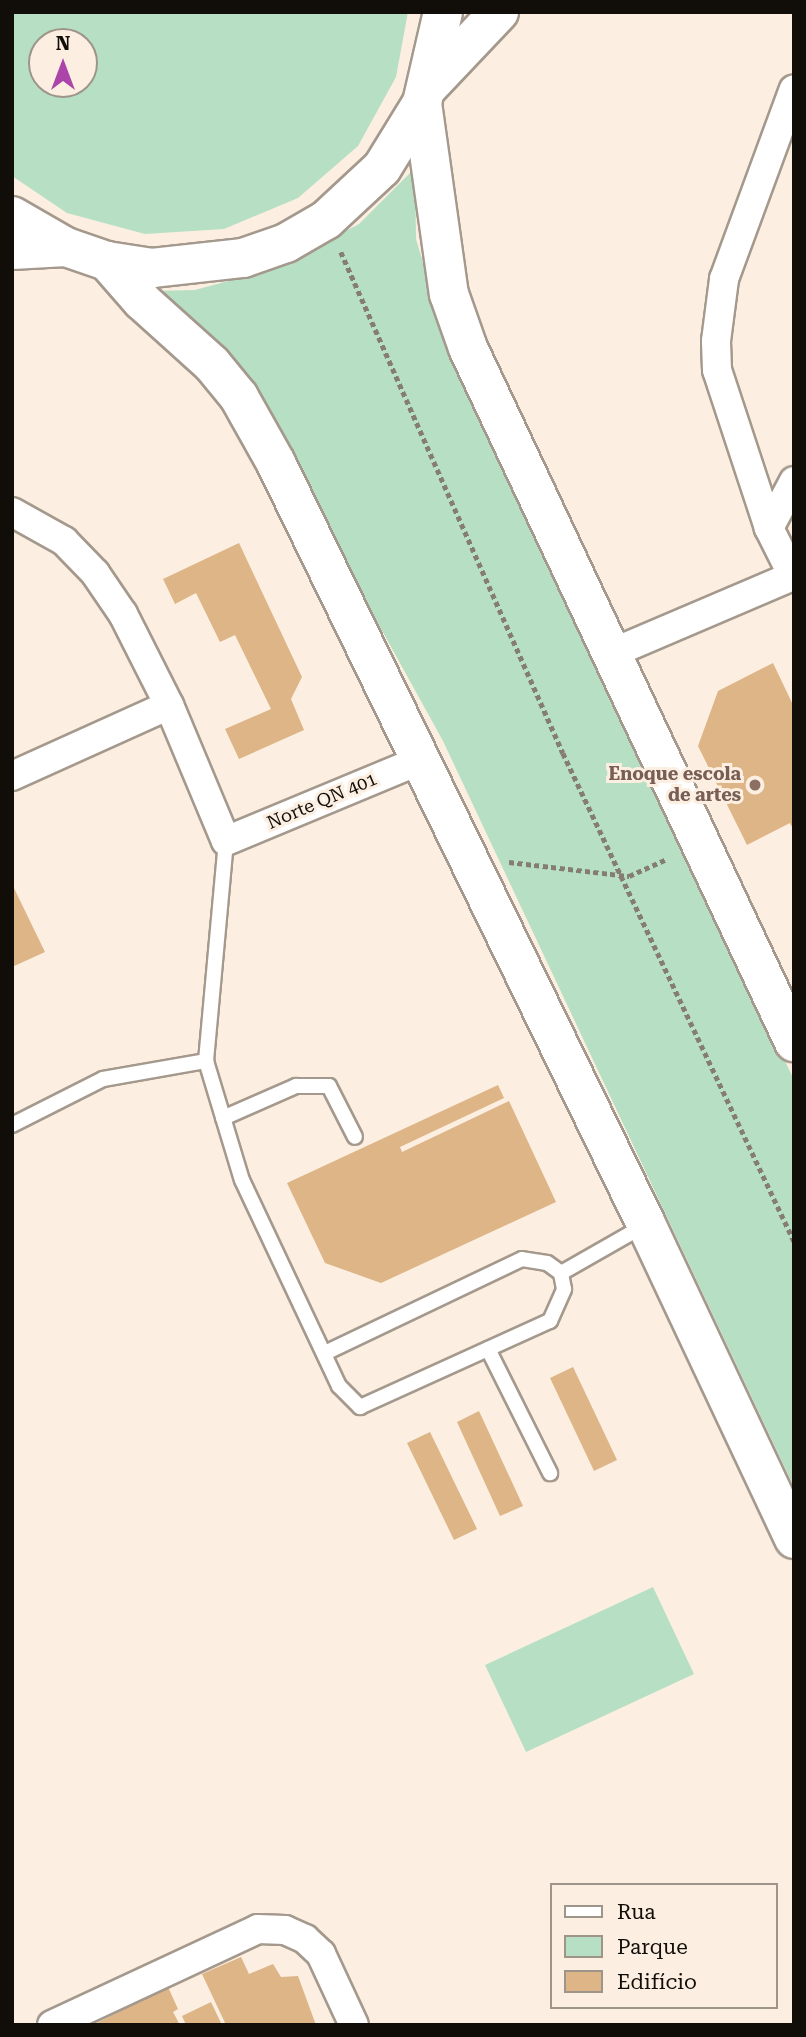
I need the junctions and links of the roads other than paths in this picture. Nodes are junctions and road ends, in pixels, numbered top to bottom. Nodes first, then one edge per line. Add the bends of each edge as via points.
1 (443, 12) edge
2 (499, 12) edge
3 (794, 89) edge
4 (425, 95) junction
5 (12, 216) edge
6 (66, 247) junction
7 (12, 250) edge
8 (107, 261) junction
9 (794, 481) edge
10 (12, 512) edge
11 (769, 528) junction
12 (794, 577) edge
13 (610, 654) junction
14 (169, 705) junction
15 (418, 761) junction
16 (12, 776) edge
17 (226, 841) junction
18 (794, 1042) edge
19 (206, 1061) junction
20 (223, 1118) junction
21 (12, 1125) edge
22 (355, 1137) dead end
23 (646, 1224) junction
24 (561, 1273) junction
25 (488, 1349) junction
26 (324, 1353) junction
27 (550, 1473) dead end
28 (794, 1539) edge
29 (52, 2025) edge
30 (354, 2025) edge

1 - 4 main road
2 - 4 main road
3 - 11 street via 724,279 716,341 717,370
4 - 8 main road via 382,168 326,220 286,243 243,258 152,268
4 - 13 main road via 440,239 457,316
5 - 6 main road
6 - 7 main road
6 - 8 main road
8 - 15 main road via 142,301 212,364 239,397 276,463
9 - 11 street
10 - 14 street via 64,541 95,573 123,614
11 - 12 street
12 - 13 street
13 - 18 main road
14 - 16 street
14 - 17 street
15 - 17 street, Norte QN 401
15 - 23 main road
17 - 19 lane
19 - 20 lane
19 - 21 lane via 103,1079
20 - 22 lane via 296,1086 329,1086
20 - 26 lane via 242,1180
23 - 24 lane
23 - 28 main road
24 - 25 lane via 564,1289 550,1321
24 - 26 lane via 547,1263 522,1259
25 - 26 lane via 360,1407 339,1386
25 - 27 lane
29 - 30 street via 258,1929 285,1930 305,1939 321,1954

